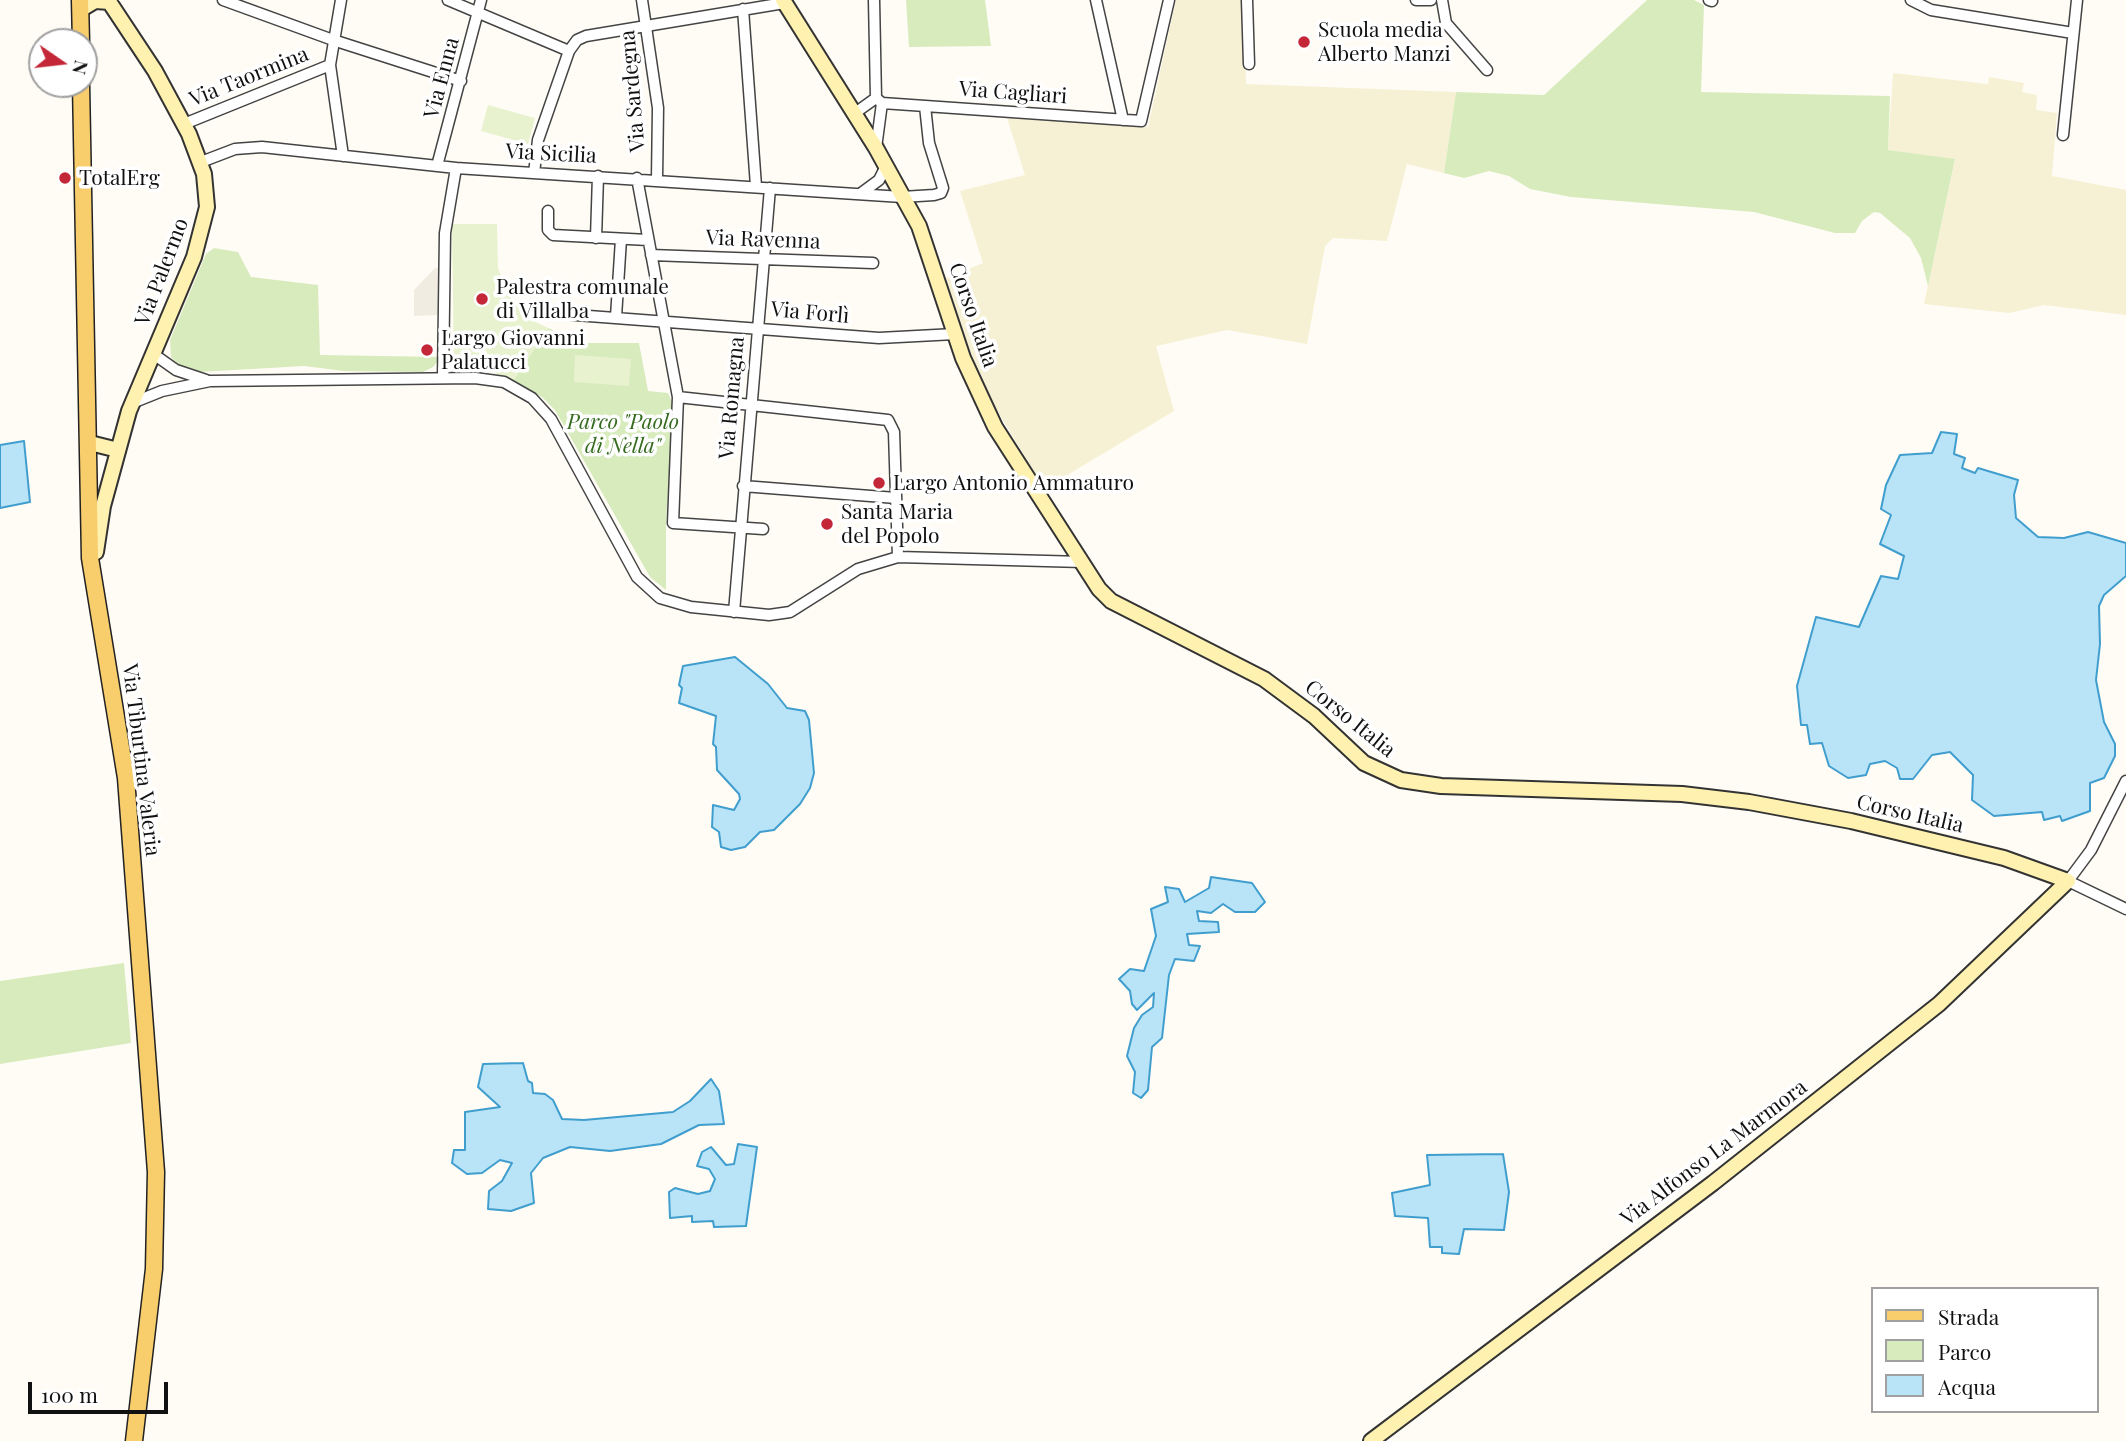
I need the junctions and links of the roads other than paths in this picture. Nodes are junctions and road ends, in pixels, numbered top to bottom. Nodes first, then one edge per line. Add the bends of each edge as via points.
1 (223, 0) edge
2 (341, 0) edge
3 (448, 0) edge
4 (481, 0) edge
5 (642, 0) edge
6 (874, 0) edge
7 (1168, 0) edge
8 (1247, 0) edge
9 (1416, 0) edge
10 (1431, 0) edge
11 (1442, 0) edge
12 (1911, 0) edge
13 (2077, 0) edge
14 (108, 1) edge
15 (784, 1) edge
16 (1096, 1) edge
17 (80, 5) edge
18 (743, 9) junction
19 (479, 11) junction
20 (80, 28) edge
21 (648, 28) junction
22 (2073, 33) junction
23 (333, 40) junction
24 (569, 51) junction
25 (1249, 64) dead end
26 (330, 65) junction
27 (1488, 70) dead end
28 (461, 81) junction
29 (82, 98) edge
30 (879, 100) junction
31 (925, 106) junction
32 (855, 113) junction
33 (1123, 120) junction
34 (184, 124) junction
35 (2063, 135) dead end
36 (876, 148) junction
37 (343, 156) junction
38 (201, 162) junction
39 (438, 166) junction
40 (886, 166) junction
41 (456, 168) junction
42 (534, 173) junction
43 (598, 176) junction
44 (637, 178) junction
45 (657, 179) junction
46 (756, 186) junction
47 (770, 188) junction
48 (860, 194) junction
49 (902, 197) junction
50 (548, 211) dead end
51 (596, 237) junction
52 (621, 239) junction
53 (648, 240) junction
54 (651, 255) junction
55 (764, 259) junction
56 (873, 263) dead end
57 (536, 312) dead end
58 (616, 317) junction
59 (662, 321) junction
60 (758, 328) junction
61 (955, 334) junction
62 (152, 353) junction
63 (144, 371) junction
64 (443, 378) junction
65 (210, 381) junction
66 (162, 391) junction
67 (678, 397) junction
68 (132, 403) junction
69 (751, 403) junction
70 (90, 443) junction
71 (117, 450) junction
72 (743, 486) junction
73 (896, 498) junction
74 (740, 527) junction
75 (763, 529) dead end
76 (898, 557) junction
77 (1083, 562) junction
78 (96, 596) junction
79 (734, 612) junction
80 (2126, 781) edge
81 (2068, 881) junction
82 (2126, 909) edge
83 (134, 1441) edge
84 (1371, 1441) edge

1 - 23 street
2 - 23 street
3 - 19 street
4 - 19 street, Via Enna
5 - 21 street, Via Sardegna
6 - 30 street
7 - 33 street, Via Cagliari via 1141,121
8 - 25 street
9 - 10 street
11 - 27 street via 1446,23
12 - 22 street via 1931,10
13 - 22 street
14 - 17 street, Via Palermo
14 - 34 street, Via Palermo via 148,59
15 - 18 street
15 - 32 street, Corso Italia
16 - 33 street
17 - 20 main road
18 - 21 street
18 - 46 street
19 - 24 street
19 - 28 street, Via Enna
21 - 24 street via 583,37
21 - 45 street, Via Sardegna via 659,117
22 - 35 street
23 - 26 street
23 - 28 street
24 - 42 street via 540,133
26 - 34 street, Via Taormina
26 - 37 street
28 - 39 street, Via Enna
29 - 70 main road, Via Tiburtina Valeria
30 - 31 street, Via Cagliari
30 - 32 street
30 - 36 street
31 - 33 street, Via Cagliari
31 - 49 street, Via Sicilia via 928,137 943,190
32 - 36 street, Corso Italia
34 - 38 street, Via Palermo
36 - 40 street, Corso Italia
37 - 38 street, Via Sicilia via 257,147 235,149
37 - 39 street, Via Sicilia
38 - 62 street, Via Palermo via 207,197 203,229
39 - 41 street, Via Sicilia
40 - 48 street via 878,180
40 - 49 street, Corso Italia
41 - 42 street, Via Sicilia
41 - 64 street via 445,233
42 - 43 street, Via Sicilia
43 - 44 street, Via Sicilia
43 - 51 street
44 - 45 street, Via Sicilia
44 - 53 street
45 - 46 street, Via Sicilia
46 - 47 street, Via Sicilia
47 - 48 street, Via Sicilia
47 - 55 street, Via Romagna
48 - 49 street, Via Sicilia
49 - 61 street, Corso Italia via 927,244
50 - 51 street via 551,234
51 - 52 street
52 - 53 street
52 - 58 street
53 - 54 street
54 - 55 street, Via Ravenna
54 - 59 street
55 - 56 street, Via Ravenna
55 - 60 street, Via Romagna
57 - 58 street, Via Forlì
58 - 59 street, Via Forlì
59 - 60 street, Via Forlì
59 - 67 street
60 - 61 street, Via Forlì via 879,338
60 - 69 street, Via Romagna
61 - 77 street, Corso Italia via 995,427
62 - 63 street, Via Palermo
62 - 65 street via 176,370
63 - 66 street
63 - 68 street, Via Palermo
64 - 65 street
64 - 79 street via 500,381 532,398 555,424 646,587 672,603
65 - 66 street
66 - 68 street
67 - 69 street
67 - 74 street via 673,523
68 - 71 street, Via Palermo
69 - 72 street, Via Romagna
69 - 73 street via 888,420 894,428
70 - 71 street
70 - 78 main road, Via Tiburtina Valeria via 90,550
71 - 78 street, Via Palermo via 97,541
72 - 73 street
72 - 74 street, Via Romagna
73 - 76 street
74 - 75 street
74 - 79 street, Via Romagna
76 - 77 street
76 - 79 street via 858,569 794,611 769,615
77 - 81 street, Corso Italia via 1111,601 1264,679 1307,710 1364,763 1394,778 1441,786 1682,794 1749,802 2004,858
78 - 83 main road, Via Tiburtina Valeria via 126,778 156,1172 153,1283
80 - 81 street via 2091,850
81 - 82 street
81 - 84 street, Via Alfonso La Marmora via 1929,1012 1713,1183

